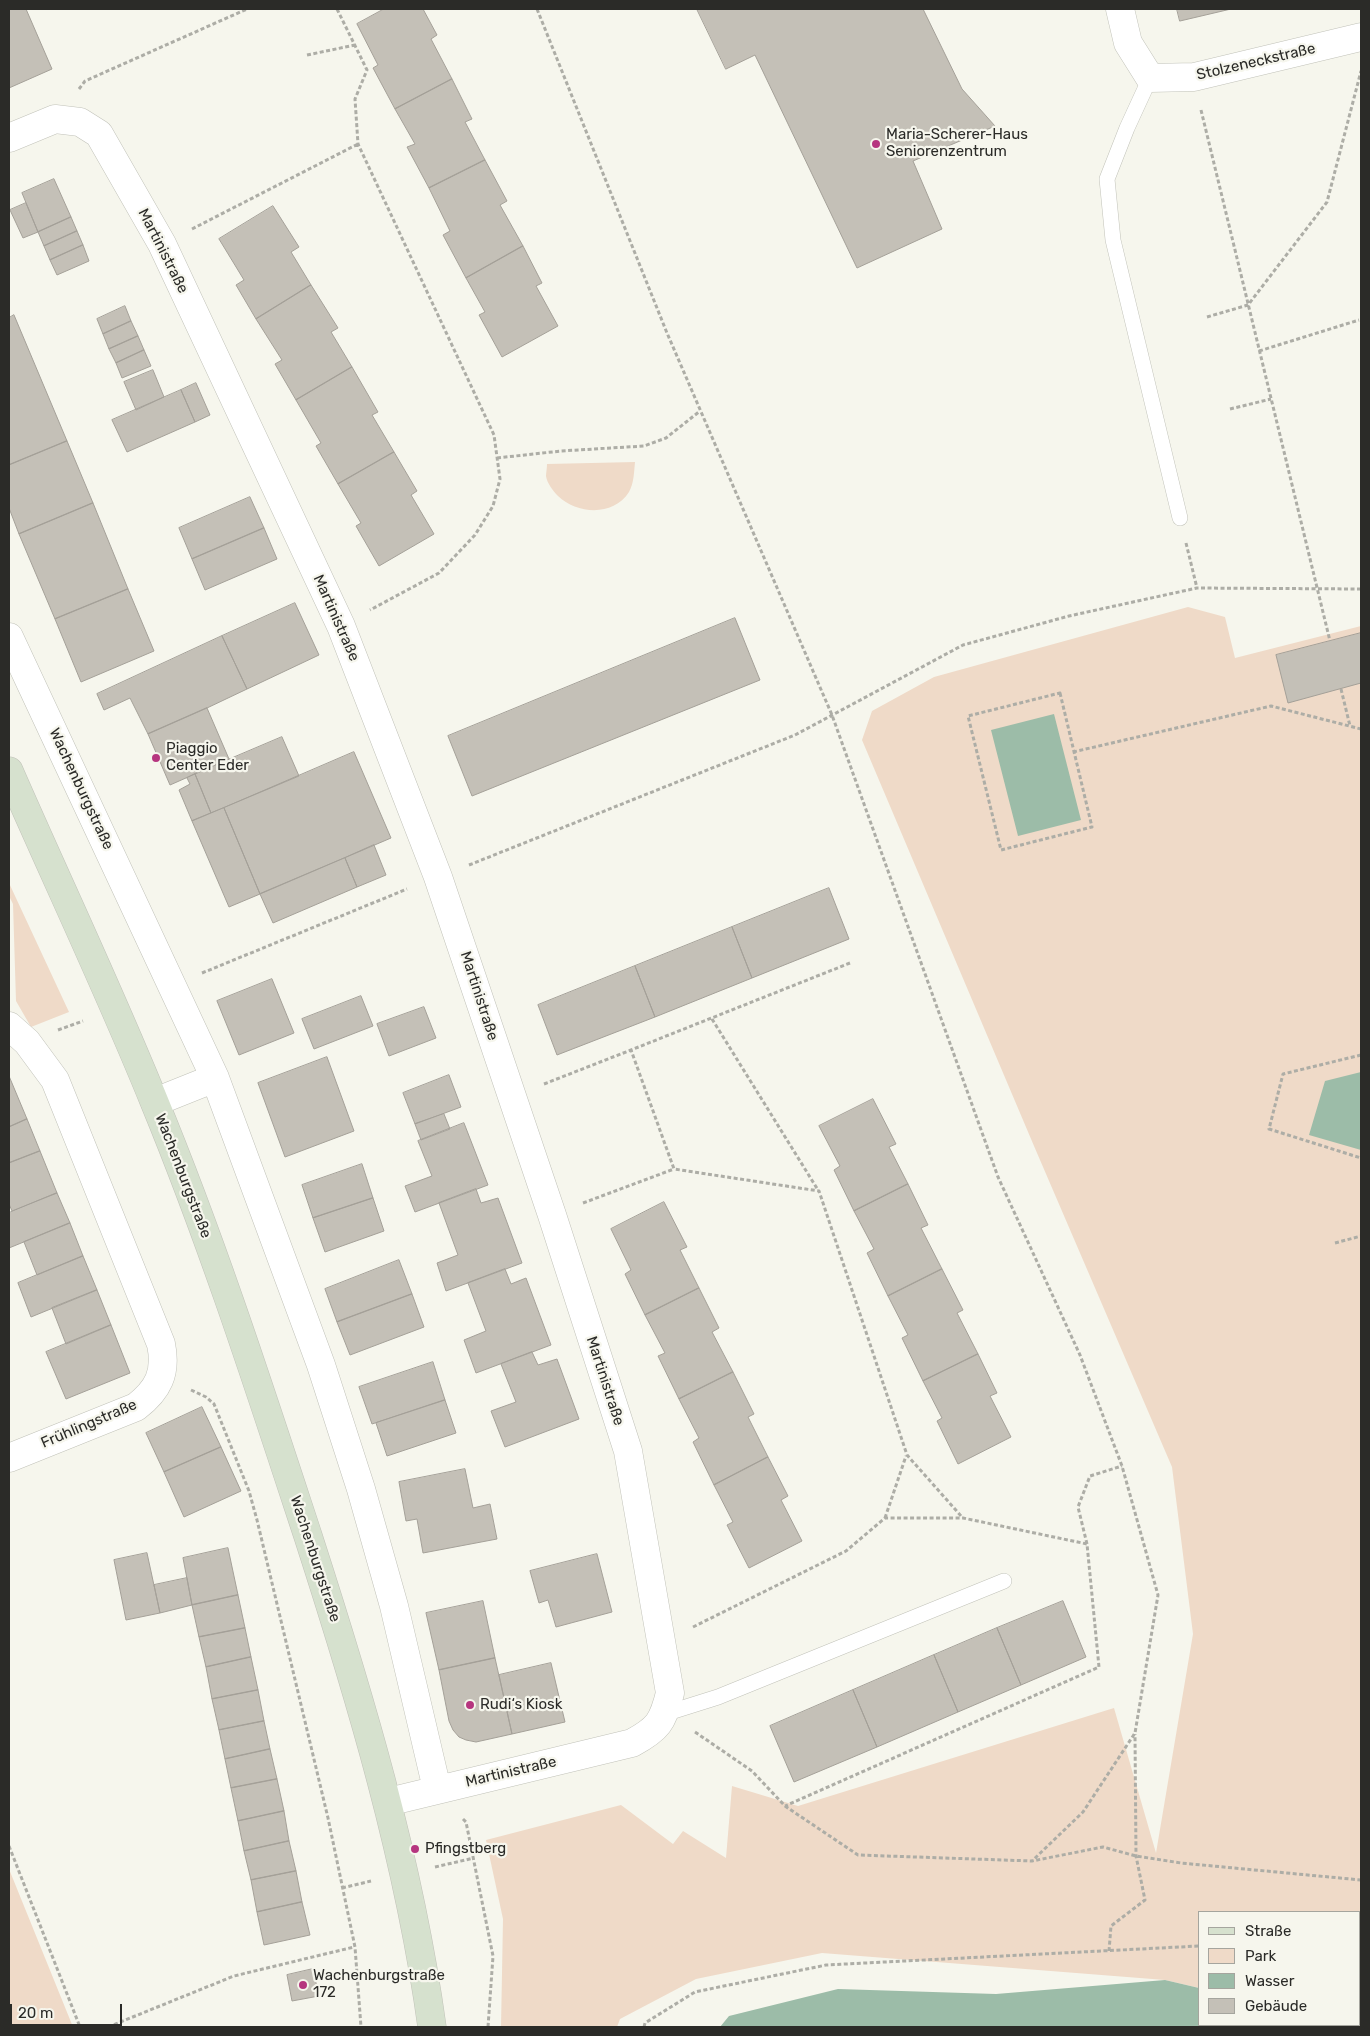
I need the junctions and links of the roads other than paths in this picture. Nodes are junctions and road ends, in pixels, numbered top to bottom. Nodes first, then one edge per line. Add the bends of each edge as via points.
1 (1120, 9) edge
2 (1361, 37) edge
3 (1150, 78) junction
4 (9, 138) edge
5 (1180, 518) road end
6 (9, 636) edge
7 (9, 771) edge
8 (9, 1026) edge
9 (215, 1078) junction
10 (155, 1102) junction
11 (9, 1458) edge
12 (1004, 1581) dead end
13 (664, 1714) junction
14 (437, 1789) junction
15 (388, 1802) junction
16 (432, 2027) edge

1 - 3 street via 1128,43
2 - 3 street, Stolzeneckstraße via 1194,77
3 - 5 lane via 1107,179 1113,240
4 - 13 street, Martinistraße via 55,119 80,122 99,134 162,244 341,626 438,876 628,1451 670,1692
6 - 9 street, Wachenburgstraße
7 - 10 main road, Wachenburgstraße
8 - 11 street, Frühlingstraße via 33,1048 55,1080 161,1344 163,1361 160,1378 151,1395 136,1407
9 - 10 street, Wachenburgstraße
9 - 14 street, Wachenburgstraße via 321,1365 361,1489 394,1606
10 - 15 main road, Wachenburgstraße via 243,1336 332,1608
12 - 13 lane via 718,1697
13 - 14 street, Martinistraße via 651,1732 632,1743
14 - 15 street, Martinistraße
15 - 16 main road, Wachenburgstraße via 423,1961

